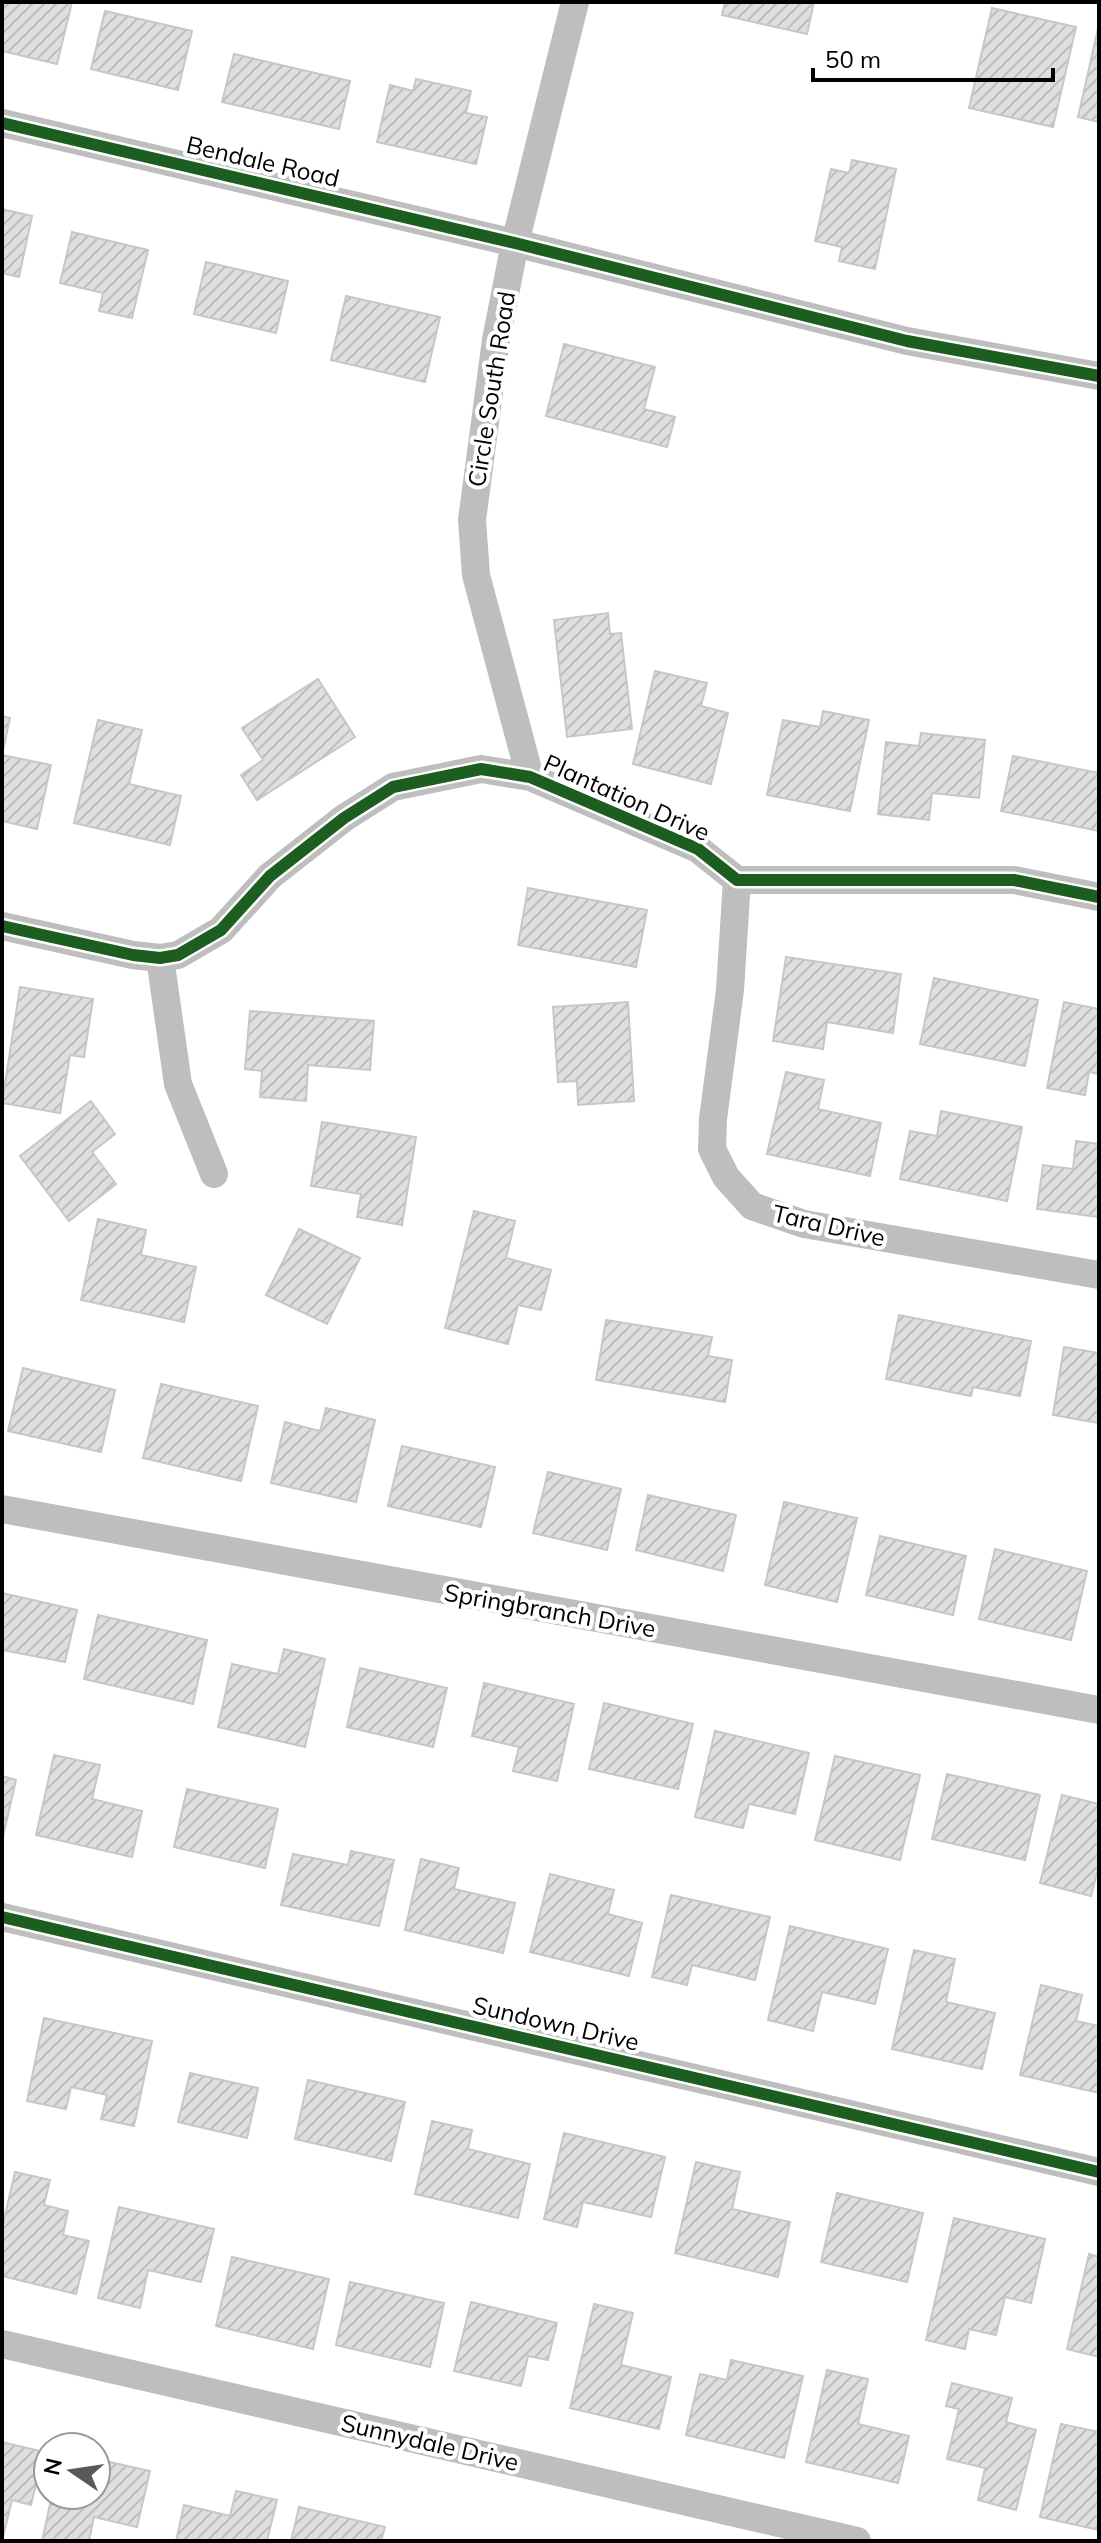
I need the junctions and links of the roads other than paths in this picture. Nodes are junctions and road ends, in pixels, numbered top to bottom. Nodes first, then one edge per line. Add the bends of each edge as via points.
1 (575, 2) edge
2 (2, 123) edge
3 (515, 243) junction
4 (1099, 376) edge
5 (530, 777) junction
6 (737, 880) junction
7 (1099, 897) edge
8 (2, 926) edge
9 (160, 958) junction
10 (214, 1174) dead end
11 (1099, 1275) edge
12 (2, 1509) edge
13 (1099, 1710) edge
14 (4, 1925) edge
15 (1099, 2172) edge
16 (2, 2344) edge
17 (857, 2541) edge

1 - 3 street, Circle South Road
2 - 3 street, Bendale Road
3 - 4 street, Bendale Road via 907,341
3 - 5 street, Circle South Road via 472,520 476,575
5 - 6 street, Plantation Drive via 698,849
5 - 9 street, Plantation Drive via 481,769 393,787 270,876 221,930 178,955
6 - 7 street via 1014,880
6 - 11 street, Tara Drive via 712,1149 726,1177 752,1206 804,1224
8 - 9 street, Plantation Drive
9 - 10 street via 178,1084
12 - 13 street, Springbranch Drive
14 - 15 street, Sundown Drive
16 - 17 street, Sunnydale Drive

